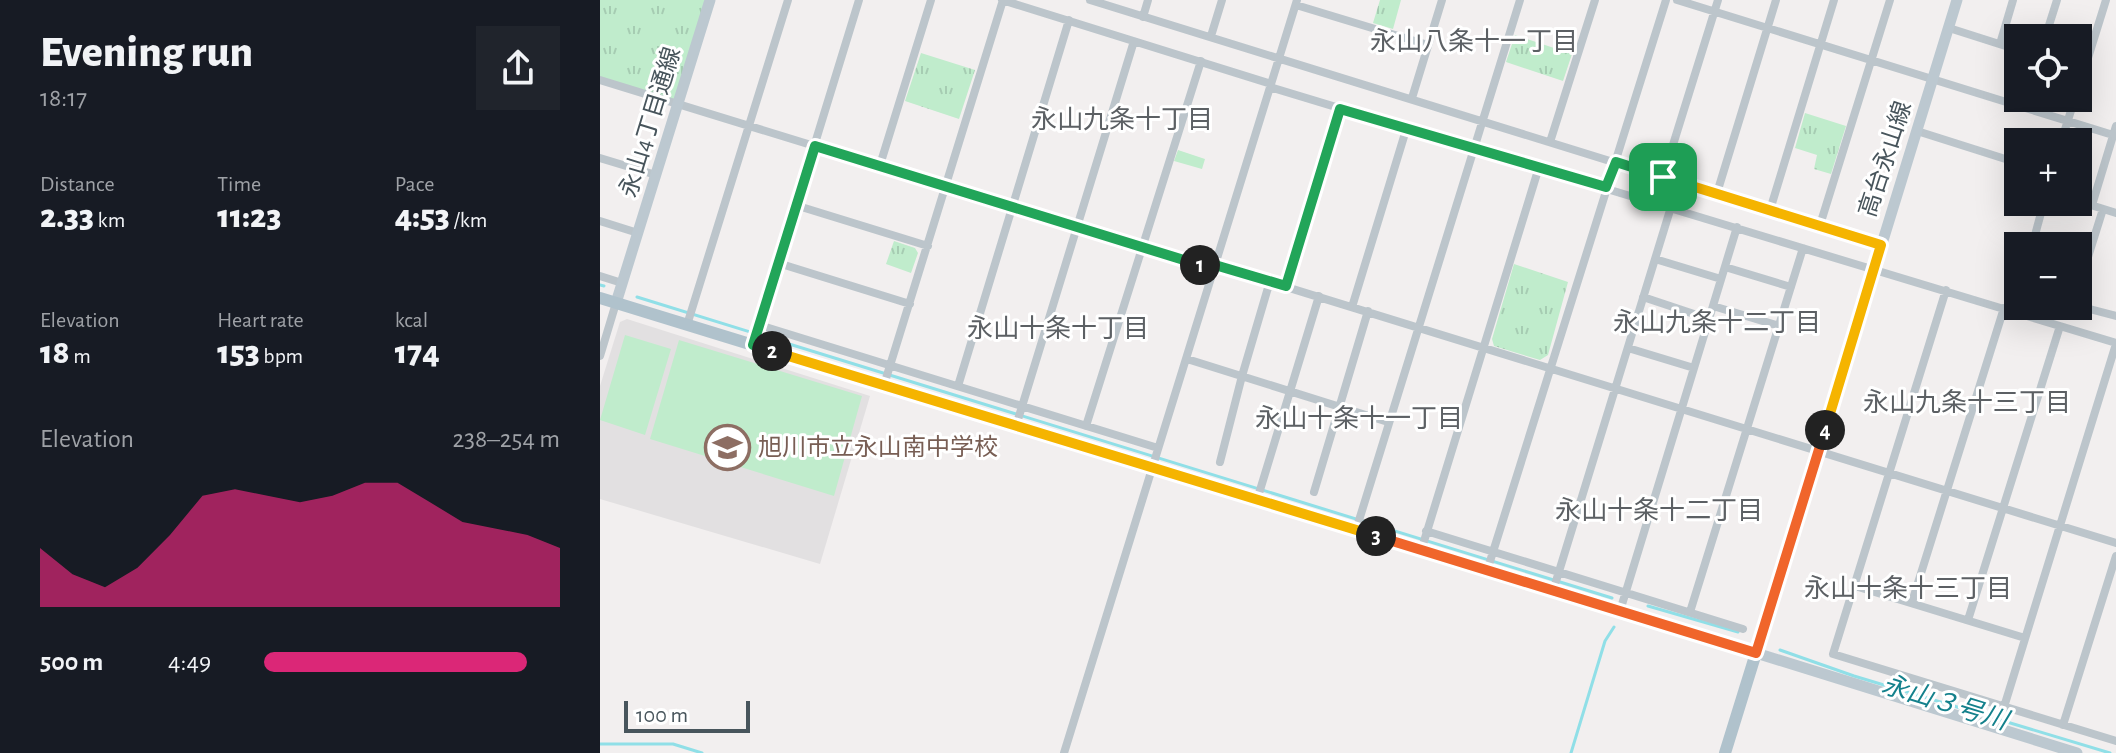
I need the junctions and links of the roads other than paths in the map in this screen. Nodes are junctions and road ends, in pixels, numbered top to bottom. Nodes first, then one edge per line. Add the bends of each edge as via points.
1 (710, 0) edge
2 (788, 0) edge
3 (859, 0) edge
4 (931, 0) edge
5 (1003, 0) edge
6 (1090, 0) edge
7 (1148, 0) edge
8 (1222, 0) edge
9 (1442, 0) edge
10 (1520, 0) edge
11 (1595, 0) edge
12 (1666, 0) edge
13 (1677, 0) edge
14 (1718, 0) edge
15 (1776, 0) edge
16 (1834, 0) edge
17 (1890, 0) edge
18 (1957, 0) edge
19 (2013, 0) edge
20 (2057, 0) edge
21 (2106, 0) edge
22 (1296, 3) edge
23 (1714, 12) junction
24 (1143, 17) junction
25 (1069, 20) junction
26 (2049, 24) edge
27 (1767, 28) junction
28 (1949, 28) junction
29 (1211, 36) junction
30 (2092, 39) edge
31 (1134, 41) junction
32 (2000, 44) junction
33 (1428, 45) junction
34 (1821, 45) junction
35 (2004, 45) edge
36 (1279, 58) junction
37 (1201, 61) junction
38 (1872, 61) junction
39 (600, 80) edge
40 (1933, 80) junction
41 (1270, 85) junction
42 (1412, 98) junction
43 (679, 104) junction
44 (1340, 109) junction
45 (2071, 112) edge
46 (1482, 121) junction
47 (2068, 121) junction
48 (748, 125) junction
49 (2116, 126) edge
50 (2066, 128) edge
51 (1406, 130) junction
52 (1917, 131) junction
53 (2114, 136) edge
54 (1550, 142) junction
55 (815, 146) junction
56 (1473, 147) junction
57 (600, 158) edge
58 (2004, 159) edge
59 (1616, 162) junction
60 (880, 165) junction
61 (1539, 167) junction
62 (656, 175) junction
63 (1663, 177) junction
64 (946, 186) junction
65 (1606, 187) junction
66 (1717, 193) junction
67 (795, 205) junction
68 (2092, 205) joint
69 (1012, 206) junction
70 (1671, 207) junction
71 (2103, 209) junction
72 (1770, 210) junction
73 (2116, 213) edge
74 (600, 221) edge
75 (1820, 225) junction
76 (1078, 227) junction
77 (1737, 227) junction
78 (638, 233) junction
79 (2092, 244) edge
80 (1881, 245) junction
81 (928, 246) junction
82 (1143, 247) junction
83 (1803, 248) junction
84 (1655, 259) junction
85 (778, 263) junction
86 (1214, 267) junction
87 (1725, 267) junction
88 (1874, 269) junction
89 (600, 276) edge
90 (1721, 279) junction
91 (1270, 281) junction
92 (622, 283) junction
93 (1286, 286) junction
94 (1791, 287) junction
95 (1946, 290) junction
96 (1319, 296) junction
97 (1643, 297) junction
98 (600, 298) edge
99 (616, 303) junction
100 (910, 304) junction
101 (1713, 306) junction
102 (1352, 307) junction
103 (2004, 308) joint
104 (2092, 310) edge
105 (1368, 311) junction
106 (2116, 316) edge
107 (689, 318) junction
108 (1709, 319) junction
109 (2041, 320) edge
110 (1779, 326) junction
111 (2060, 326) junction
112 (1418, 327) junction
113 (756, 335) junction
114 (2116, 344) edge
115 (1484, 348) junction
116 (1628, 348) junction
117 (600, 356) edge
118 (1187, 359) junction
119 (1550, 368) junction
120 (1694, 368) junction
121 (887, 375) junction
122 (1242, 376) junction
123 (958, 386) junction
124 (1615, 388) junction
125 (1290, 392) junction
126 (1338, 407) junction
127 (1682, 409) junction
128 (1020, 415) junction
129 (1388, 422) junction
130 (1086, 426) junction
131 (1747, 429) junction
132 (1158, 448) junction
133 (1819, 450) junction
134 (1220, 462) dead end
135 (1152, 468) junction
136 (1889, 474) junction
137 (1948, 491) junction
138 (1259, 492) junction
139 (1314, 492) dead end
140 (2002, 508) junction
141 (1358, 524) junction
142 (2060, 526) junction
143 (1424, 541) junction
144 (2116, 543) edge
145 (2116, 556) edge
146 (1490, 561) junction
147 (1556, 582) junction
148 (1855, 586) junction
149 (1625, 594) junction
150 (1912, 602) junction
151 (1620, 611) junction
152 (1690, 612) junction
153 (1968, 620) junction
154 (1743, 629) dead end
155 (2025, 638) junction
156 (1756, 653) junction
157 (2004, 707) junction
158 (2063, 725) junction
159 (2116, 741) edge
160 (1064, 753) edge
161 (1725, 753) edge
162 (2077, 753) edge

1 - 43 street, 永山4丁目通線
2 - 48 street
3 - 55 street
4 - 60 street
5 - 25 street
5 - 64 street
6 - 24 street
7 - 24 street
8 - 29 street
9 - 33 street
10 - 46 street
11 - 54 street
12 - 59 street
13 - 23 street
14 - 23 street
15 - 27 street
16 - 34 street
17 - 38 street
18 - 28 street, 高台永山線
19 - 32 street
20 - 26 street
21 - 30 street
22 - 33 street
22 - 36 street
23 - 27 street
23 - 63 street
24 - 29 street
25 - 31 street
25 - 69 street
27 - 34 street
27 - 66 street
28 - 32 street
28 - 40 street, 高台永山線
29 - 36 street
31 - 37 street
31 - 76 street
32 - 35 street
33 - 42 street
34 - 38 street
34 - 72 street
36 - 41 street
36 - 42 street
37 - 41 street
37 - 82 street
38 - 40 street
38 - 75 street
39 - 43 street
40 - 47 street
40 - 52 street, 高台永山線
41 - 44 street
41 - 86 street
42 - 46 street
43 - 48 street
43 - 62 street, 永山4丁目通線
44 - 51 street
44 - 93 street
45 - 47 street
46 - 54 street
46 - 56 street
47 - 50 street
47 - 53 street
48 - 55 street
48 - 107 street
49 - 53 street
51 - 56 street
51 - 102 street
52 - 58 street
52 - 80 street, 高台永山線
53 - 68 street
54 - 59 street
55 - 60 street
55 - 67 street
56 - 61 street
56 - 112 street
57 - 62 street
59 - 63 street
59 - 65 street
60 - 64 street
61 - 65 street
61 - 115 street
62 - 78 street, 永山4丁目通線
63 - 66 street
64 - 69 street
64 - 81 street
65 - 70 street
65 - 119 street
66 - 72 street
67 - 81 street
67 - 85 street
68 - 71 street
69 - 76 street
69 - 123 street
70 - 77 street
70 - 84 street
71 - 73 street
71 - 79 street
72 - 75 street
74 - 78 street
75 - 80 street
76 - 82 street
76 - 128 street
77 - 83 street
77 - 87 street
78 - 92 street, 永山4丁目通線
80 - 88 street, 高台永山線
81 - 100 street
82 - 86 street
82 - 130 street
83 - 88 street
83 - 94 street
84 - 90 street
84 - 97 street
85 - 100 street
85 - 113 street
86 - 91 street
86 - 118 street
87 - 90 street
87 - 94 street
88 - 95 street
88 - 133 street, 高台永山線
89 - 92 street
90 - 101 street
91 - 93 street
91 - 122 street
92 - 99 street, 永山4丁目通線
93 - 96 street
94 - 110 street
95 - 103 street
95 - 136 street
96 - 102 street
96 - 125 street
97 - 108 street
97 - 116 street
98 - 99 main road
99 - 107 main road
99 - 117 street
100 - 121 street
101 - 108 street
101 - 110 street
102 - 105 street
103 - 137 street
104 - 106 street
105 - 112 street
105 - 126 street
107 - 113 main road
108 - 120 street
109 - 111 street
110 - 131 street
111 - 114 street
111 - 140 street
112 - 115 street
112 - 129 street
113 - 121 main road
113 - 121 street
114 - 142 street
115 - 119 street
115 - 143 street
116 - 120 street
116 - 124 street
118 - 122 street
118 - 132 street
119 - 124 street
119 - 146 street
120 - 127 street
121 - 123 street
121 - 128 main road
122 - 125 street
122 - 134 street
123 - 128 street
124 - 127 street
124 - 147 street
125 - 126 street
125 - 138 street
126 - 129 street
126 - 139 street
127 - 131 street
127 - 149 street
128 - 130 street
128 - 135 main road
129 - 141 street
130 - 132 street
131 - 133 street
131 - 152 street
132 - 135 street
133 - 136 street
133 - 156 street, 高台永山線
135 - 138 main road
135 - 160 street
136 - 137 street
136 - 148 street
137 - 140 street
137 - 150 street
138 - 141 main road
140 - 142 street
140 - 153 street
141 - 143 main road
142 - 144 street
142 - 155 street
143 - 146 main road
143 - 146 street
145 - 158 street
146 - 147 main road
146 - 147 street
147 - 149 street
147 - 151 main road
148 - 150 street
148 - 157 street via 1833,654
149 - 151 street
149 - 152 street
150 - 153 street
151 - 156 main road
152 - 154 street
153 - 155 street
155 - 157 street
156 - 161 main road
156 - 162 street
157 - 158 street
158 - 159 street

